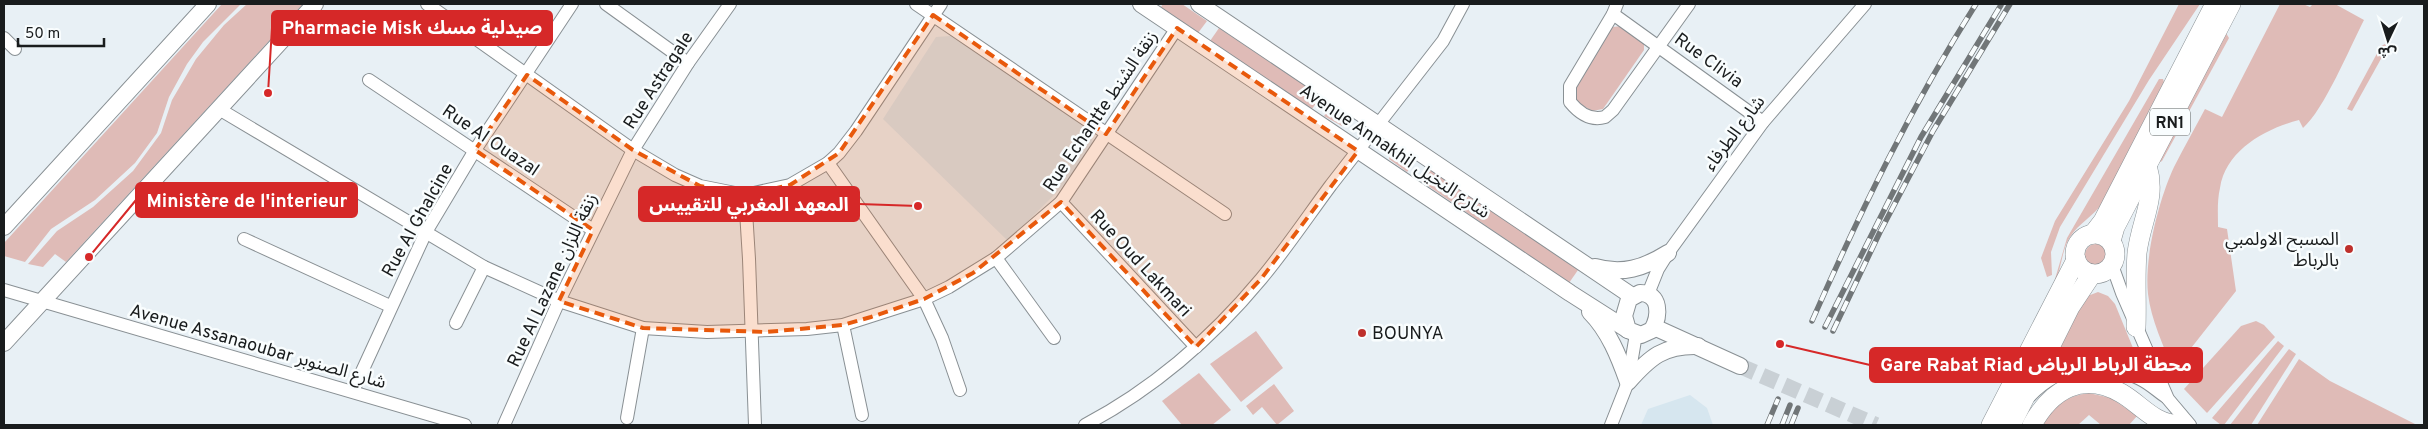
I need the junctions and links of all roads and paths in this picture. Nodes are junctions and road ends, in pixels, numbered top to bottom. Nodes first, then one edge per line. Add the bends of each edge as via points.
1 (208, 4) edge
2 (315, 4) edge
3 (426, 4) edge
4 (572, 4) edge
5 (606, 4) edge
6 (730, 4) edge
7 (916, 4) edge
8 (941, 4) edge
9 (1141, 4) edge
10 (1199, 4) edge
11 (1463, 4) edge
12 (1689, 4) edge
13 (2215, 4) edge
14 (2231, 4) edge
15 (1863, 5) edge
16 (1615, 9) edge
17 (933, 15) junction
18 (1177, 28) junction
19 (4, 38) edge
20 (1658, 45) junction
21 (15, 48) dead end
22 (688, 63) junction
23 (527, 75) junction
24 (368, 80) dead end
25 (219, 109) junction
26 (1763, 122) junction
27 (1378, 124) junction
28 (1106, 134) junction
29 (476, 150) junction
30 (633, 150) junction
31 (1358, 151) junction
32 (828, 163) junction
33 (2147, 165) junction
34 (744, 195) junction
35 (1061, 202) junction
36 (1225, 214) dead end
37 (4, 227) edge
38 (594, 230) junction
39 (426, 232) junction
40 (2093, 234) junction
41 (244, 239) dead end
42 (2111, 241) junction
43 (1668, 253) junction
44 (996, 258) junction
45 (2076, 260) junction
46 (1588, 265) junction
47 (2112, 265) junction
48 (484, 267) junction
49 (2092, 274) junction
50 (4, 290) edge
51 (1570, 293) junction
52 (1640, 295) junction
53 (924, 299) junction
54 (42, 301) junction
55 (560, 301) junction
56 (390, 306) junction
57 (456, 323) dead end
58 (843, 325) junction
59 (1654, 327) junction
60 (2136, 327) junction
61 (643, 328) junction
62 (752, 332) junction
63 (1632, 332) junction
64 (1054, 338) dead end
65 (4, 343) edge
66 (1196, 346) junction
67 (1698, 346) junction
68 (1740, 366) tunnel mouth
69 (1628, 382) junction
70 (960, 390) dead end
71 (352, 391) junction
72 (2168, 399) junction
73 (2019, 408) junction
74 (862, 415) dead end
75 (627, 418) dead end
76 (465, 425) edge
77 (504, 425) edge
78 (755, 425) edge
79 (1085, 425) edge
80 (1611, 425) edge
81 (1992, 425) edge
82 (2011, 425) edge
83 (2032, 425) edge
84 (2180, 425) edge
85 (2190, 425) edge

1 - 37 main road
2 - 25 main road
3 - 23 street
4 - 23 street, Rue Al Ghalcine
5 - 22 street
6 - 22 street, Rue Astragale
7 - 17 street
8 - 17 street
9 - 18 main road, Avenue Annakhil شارع النخيل
10 - 27 main road, Avenue Annakhil شارع النخيل
11 - 27 street via 1443,41
12 - 20 street, Rue Clivia
13 - 40 highway, RN1
14 - 33 highway, RN1
15 - 26 street, شارع الطرفاء
16 - 20 street, Rue Clivia
16 - 20 street, Rue Clivia via 1570,86 1570,102 1576,109 1595,118 1609,114
17 - 28 street
17 - 32 street via 856,131
18 - 28 street, Rue Echantte زنقة الشنط
18 - 31 main road, Avenue Annakhil شارع النخيل
19 - 21 street
20 - 26 street, Rue Clivia
22 - 30 street, Rue Astragale
23 - 29 street, Rue Al Ghalcine
23 - 30 street
24 - 29 street, Rue Al Ouazal
25 - 39 street, Rue Echantte زنقة الشنط
25 - 54 main road
26 - 43 street, شارع الطرفاء
27 - 31 street
27 - 46 main road, Avenue Annakhil شارع النخيل
28 - 35 street, Rue Echantte زنقة الشنط
28 - 36 street
29 - 38 street, Rue Al Ouazal
29 - 39 street, Rue Al Ghalcine
30 - 34 street via 700,186
30 - 38 street, Rue Al Lazane زنقة اللزان
31 - 51 main road, Avenue Annakhil شارع النخيل
31 - 66 street via 1261,279 1220,325
32 - 34 street via 790,185
32 - 53 street
33 - 42 highway, RN1 via 2115,226
33 - 60 highway via 2152,191 2140,230 2137,254
34 - 62 street
35 - 44 street, Rue Echantte زنقة الشنط
35 - 66 street, Rue Oud Lakmari
38 - 55 street, Rue Al Lazane زنقة اللزان
39 - 48 street, Rue Echantte زنقة الشنط
39 - 56 street, Rue Al Ghalcine
40 - 42 highway
40 - 45 highway, RN1 via 2078,243
41 - 56 street
42 - 47 highway, RN1 via 2116,254
43 - 46 main road via 1640,268 1624,271 1608,271
43 - 52 street, شارع الطرفاء
44 - 53 street, Rue Echantte زنقة الشنط
44 - 64 street
45 - 49 highway via 2082,269
45 - 81 highway, RN1
46 - 52 main road, Avenue Annakhil شارع النخيل
47 - 49 highway via 2104,273
47 - 60 street
48 - 55 street, Rue Echantte زنقة الشنط
48 - 57 street
49 - 73 highway via 2070,307
50 - 54 street, Avenue Assanaoubar شارع الصنوبر
51 - 63 main road, Avenue Annakhil شارع النخيل
51 - 69 main road via 1600,322
52 - 59 main road via 1655,300 1658,316
52 - 63 main road via 1627,302 1624,316
53 - 58 street, Rue Echantte زنقة الشنط
53 - 70 street
54 - 65 main road
54 - 71 street, Avenue Assanaoubar شارع الصنوبر
55 - 61 street, Rue Echantte زنقة الشنط
55 - 77 street, Rue Al Lazane زنقة اللزان
56 - 71 street, Rue Al Ghalcine
58 - 62 street, Rue Echantte زنقة الشنط
58 - 74 street
59 - 63 main road via 1645,334
59 - 67 main road
60 - 72 street
61 - 62 street, Rue Echantte زنقة الشنط
61 - 75 street
62 - 78 street
63 - 69 street
66 - 79 street via 1139,392
67 - 68 main road
67 - 69 main road via 1668,348
69 - 80 street
71 - 76 street, Avenue Assanaoubar شارع الصنوبر
72 - 73 street via 2140,379 2094,367 2069,370 2054,376 2038,387
72 - 85 street
73 - 82 highway
83 - 84 highway via 2041,409 2057,393 2087,384 2110,388 2160,422

